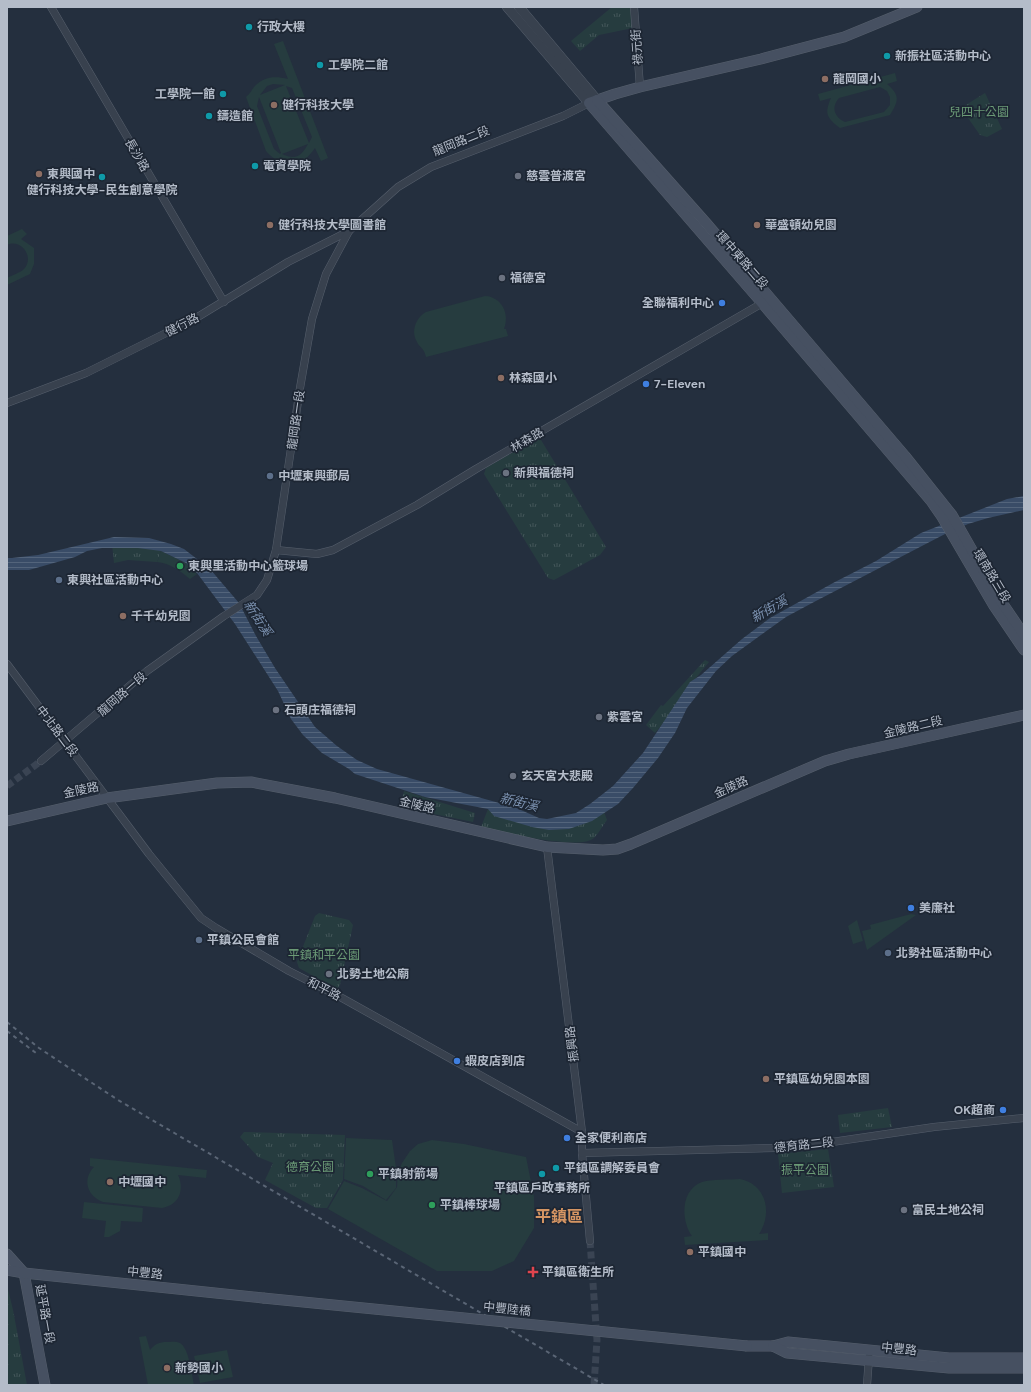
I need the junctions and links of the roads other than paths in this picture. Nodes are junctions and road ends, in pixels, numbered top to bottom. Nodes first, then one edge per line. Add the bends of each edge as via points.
1 (51, 7) edge
2 (507, 7) edge
3 (519, 7) edge
4 (634, 7) edge
5 (917, 7) edge
6 (640, 86) junction
7 (593, 102) junction
8 (349, 230) junction
9 (766, 301) junction
10 (224, 302) junction
11 (7, 403) edge
12 (956, 532) junction
13 (276, 550) junction
14 (1024, 635) edge
15 (1024, 650) edge
16 (7, 664) edge
17 (1024, 715) edge
18 (65, 740) junction
19 (41, 761) tunnel mouth
20 (809, 768) joint
21 (107, 798) junction
22 (7, 821) edge
23 (547, 847) junction
24 (1024, 1118) edge
25 (582, 1132) junction
26 (582, 1153) junction
27 (590, 1241) tunnel mouth
28 (7, 1254) edge
29 (7, 1270) edge
30 (24, 1273) junction
31 (263, 1298) joint
32 (747, 1346) joint
33 (869, 1355) junction
34 (1024, 1358) edge
35 (1024, 1368) edge
36 (45, 1385) edge
37 (867, 1385) edge

1 - 10 street, 長沙路
2 - 7 street, 環中東路二段
3 - 7 street, 環中東路二段
4 - 6 street, 祿元街
5 - 6 main road via 844,37 761,59
6 - 7 main road
7 - 8 street, 龍岡路二段 via 431,167 398,187
7 - 9 main road, 環中東路二段 via 702,218
8 - 10 street, 健行路 via 288,262
8 - 13 street, 龍岡路一段 via 326,274 312,319
9 - 12 main road, 環中東路二段 via 905,456
9 - 13 street, 林森路 via 417,505 334,550 317,554
10 - 11 street, 健行路 via 86,373
12 - 14 main road, 環南路三段
12 - 15 main road, 環南路三段 via 994,606
13 - 18 street, 龍岡路一段 via 267,580 257,595 147,672
16 - 18 street, 中北路二段
17 - 20 main road, 金陵路二段 via 849,754
18 - 19 street, 龍岡路一段
18 - 21 street, 中北路二段
20 - 23 main road, 金陵路 via 670,829 617,849
21 - 22 main road, 金陵路
21 - 23 main road, 金陵路 via 217,783 251,782 335,798
21 - 25 street, 和平路 via 201,918 289,971
23 - 25 street, 振興路
24 - 26 street, 德育路二段 via 775,1148
25 - 26 street, 振興路
26 - 27 street, 振興路
28 - 30 main road, 延平路一段
29 - 30 main road, 中豐路
30 - 31 main road, 中豐路
30 - 36 main road, 延平路一段
31 - 32 main road, 中豐陸橋, bridge
32 - 33 main road, 中豐路 via 773,1346 787,1353
33 - 34 main road, 中豐路
33 - 35 main road, 中豐路 via 949,1368
33 - 37 street

